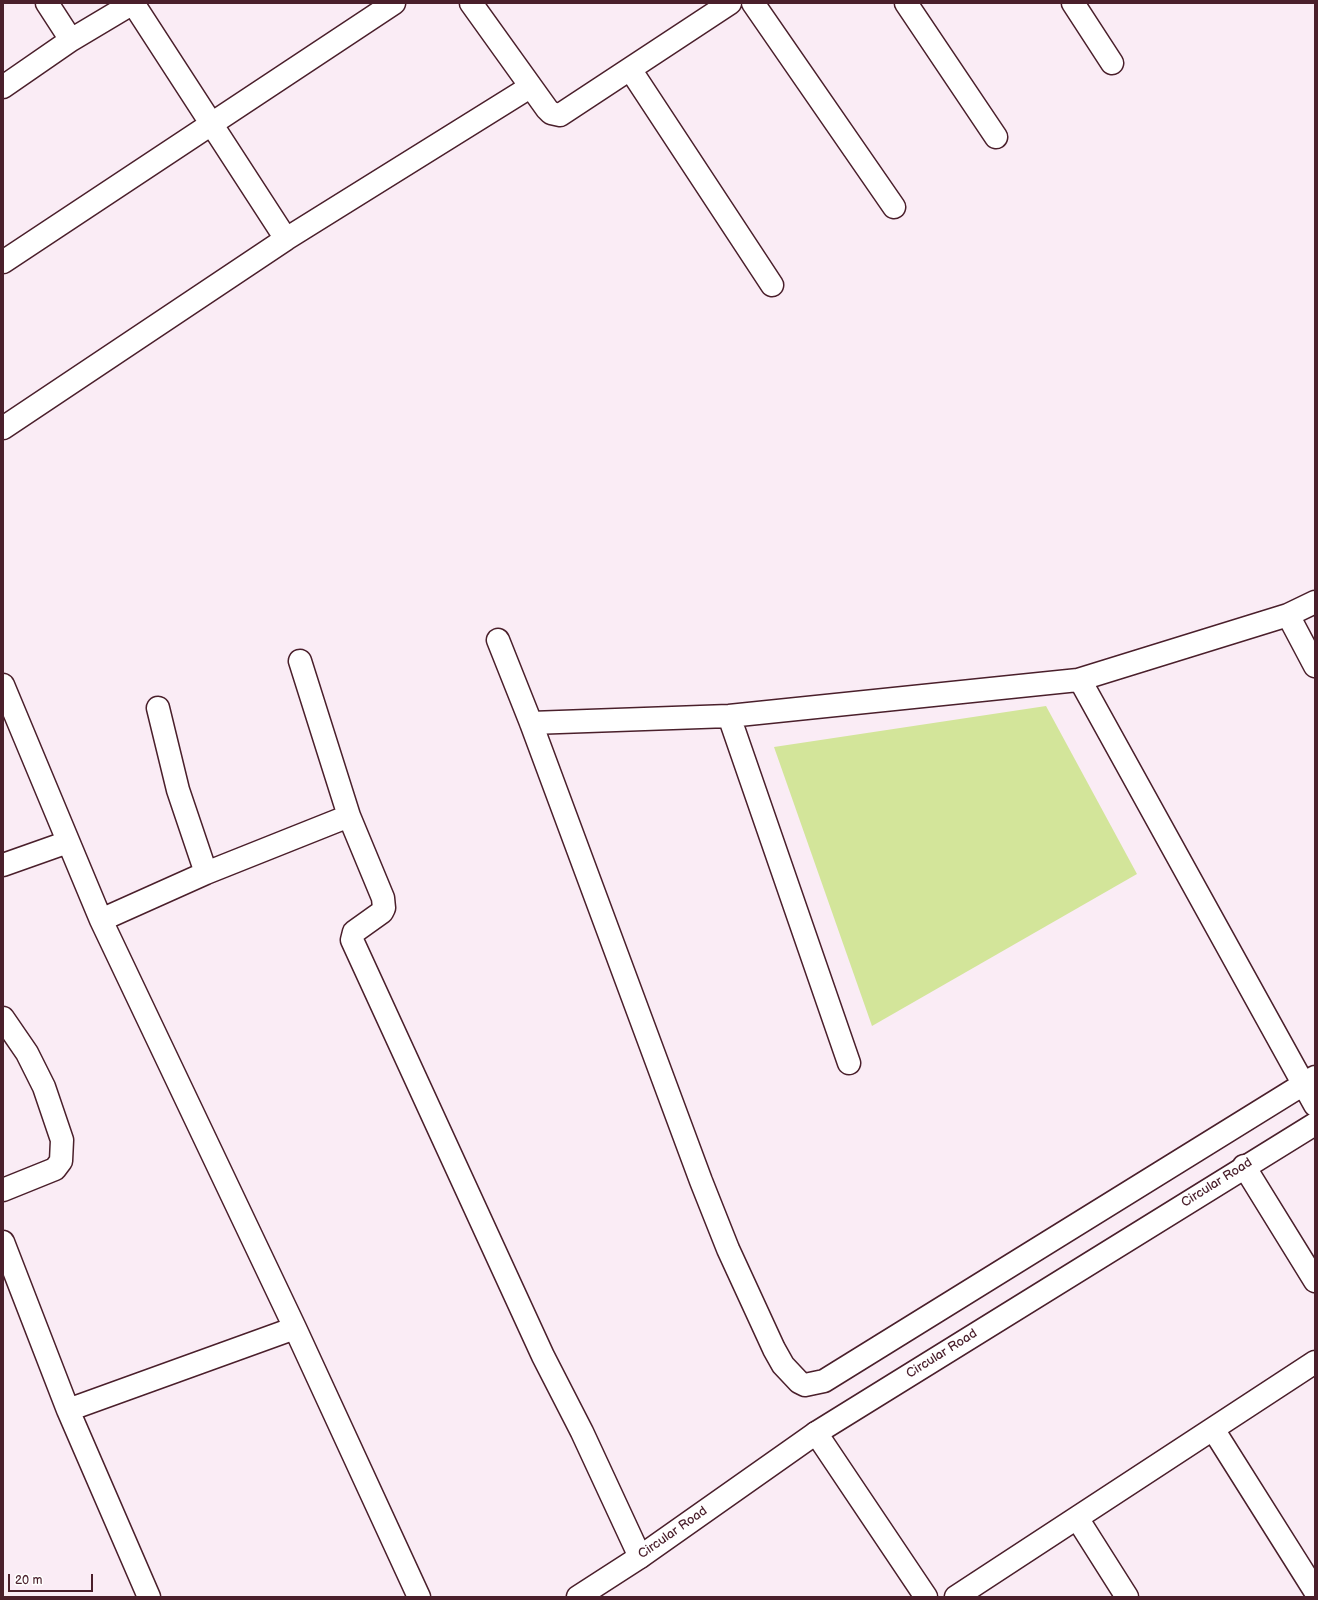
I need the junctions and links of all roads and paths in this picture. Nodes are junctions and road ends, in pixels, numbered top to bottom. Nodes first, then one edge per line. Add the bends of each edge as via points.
1 (47, 3) edge
2 (133, 3) edge
3 (394, 3) edge
4 (471, 3) edge
5 (730, 3) edge
6 (753, 3) edge
7 (906, 3) edge
8 (1073, 3) edge
9 (71, 40) junction
10 (1112, 64) dead end
11 (630, 70) junction
12 (3, 87) edge
13 (530, 87) junction
14 (211, 124) junction
15 (996, 137) dead end
16 (894, 207) dead end
17 (286, 239) junction
18 (3, 262) edge
19 (772, 285) dead end
20 (3, 428) edge
21 (1315, 602) edge
22 (1288, 615) junction
23 (498, 640) dead end
24 (300, 661) dead end
25 (1315, 666) edge
26 (1080, 680) junction
27 (3, 685) edge
28 (158, 708) dead end
29 (729, 716) junction
30 (531, 723) junction
31 (350, 816) junction
32 (68, 842) junction
33 (3, 864) edge
34 (206, 874) junction
35 (101, 920) junction
36 (3, 1018) edge
37 (849, 1063) dead end
38 (1309, 1081) edge
39 (1315, 1105) edge
40 (1315, 1124) edge
41 (1244, 1166) junction
42 (3, 1190) edge
43 (3, 1242) edge
44 (1315, 1281) edge
45 (295, 1328) junction
46 (1315, 1362) edge
47 (68, 1410) junction
48 (1213, 1429) junction
49 (816, 1433) junction
50 (1077, 1518) junction
51 (640, 1556) junction
52 (1315, 1591) edge
53 (149, 1597) edge
54 (419, 1597) edge
55 (578, 1597) edge
56 (926, 1597) edge
57 (956, 1597) edge
58 (1127, 1597) edge

1 - 9 street
2 - 9 street
2 - 14 street
3 - 14 street
4 - 13 street
5 - 11 street
6 - 16 street
7 - 15 street
8 - 10 street
9 - 12 street
11 - 13 street via 560,115 546,109
11 - 19 street
13 - 17 street
14 - 17 street
14 - 18 street
17 - 20 street
21 - 22 street
22 - 25 street
22 - 26 street
23 - 30 street
24 - 31 street
26 - 29 street
26 - 38 street
27 - 32 street
28 - 34 street via 178,790
29 - 30 street
29 - 37 street
30 - 38 street via 706,1195 774,1350 783,1365 799,1382 805,1384 824,1381
31 - 34 street
31 - 51 street via 384,898 384,908 354,932 352,940 543,1356
32 - 33 street
32 - 35 street
34 - 35 street
35 - 45 street
36 - 42 street via 27,1053 44,1087 62,1140 61,1161 55,1169
38 - 39 street
40 - 41 street, Circular Road
41 - 44 street
41 - 49 street, Circular Road
43 - 47 street
45 - 47 street
45 - 54 street
46 - 48 street
47 - 53 street
48 - 50 street
48 - 52 street
49 - 51 street, Circular Road
49 - 56 street
50 - 57 street
50 - 58 street
51 - 55 street, Circular Road

